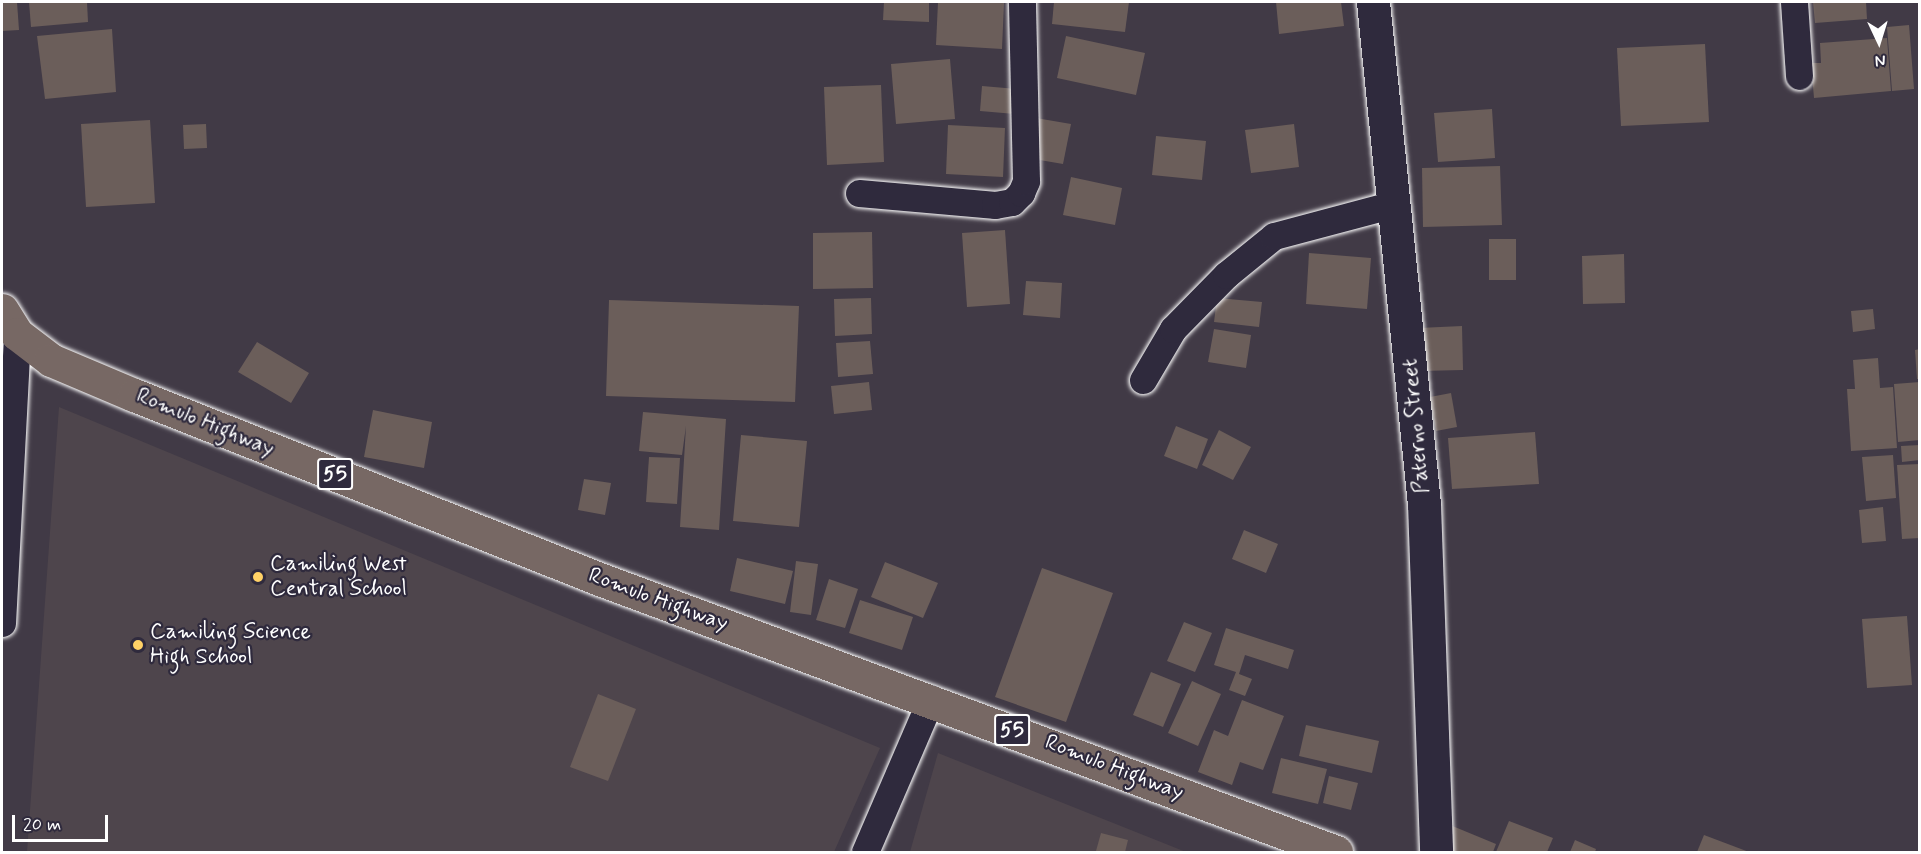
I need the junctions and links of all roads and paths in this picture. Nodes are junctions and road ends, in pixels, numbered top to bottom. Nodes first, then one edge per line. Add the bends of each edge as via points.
1 (1023, 2) edge
2 (1373, 2) edge
3 (1794, 2) edge
4 (1799, 76) dead end
5 (859, 193) dead end
6 (1394, 204) junction
7 (9, 322) edge
8 (1143, 380) dead end
9 (2, 623) edge
10 (931, 699) junction
11 (865, 852) edge
12 (1336, 852) edge
13 (1436, 852) edge

1 - 5 street via 1026,181 1021,193 1012,202 995,205
2 - 6 street, Paterno Street
3 - 4 street
6 - 8 street via 1274,236 1226,274 1173,329
6 - 13 street, Paterno Street via 1424,504
7 - 9 street
7 - 10 highway, Romulo Highway / 55 via 51,360 145,399 602,580
10 - 11 street
10 - 12 highway, Romulo Highway / 55

